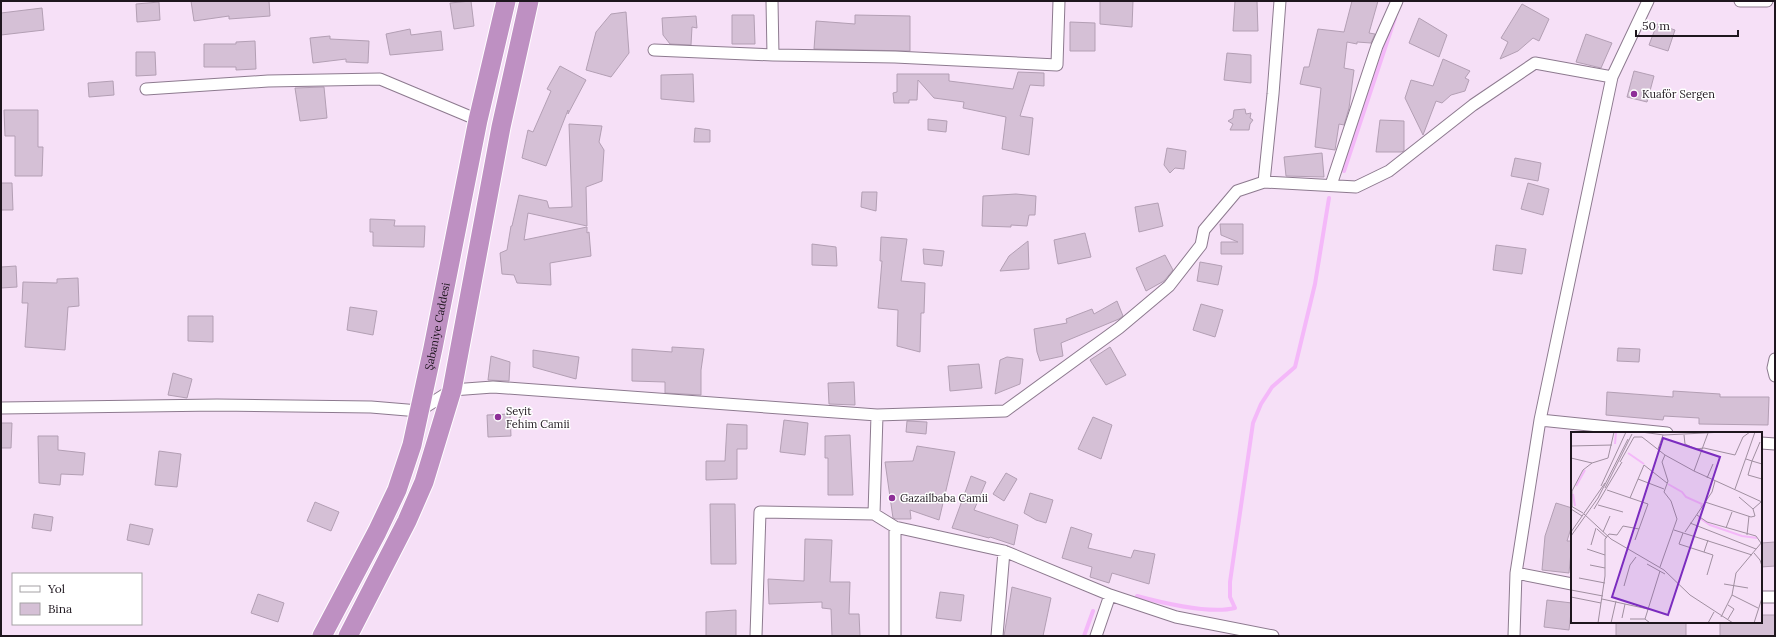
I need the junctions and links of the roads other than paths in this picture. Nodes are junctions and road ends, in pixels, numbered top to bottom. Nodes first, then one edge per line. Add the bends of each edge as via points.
1 (506, 1) edge
2 (529, 1) edge
3 (772, 1) edge
4 (1059, 1) edge
5 (1280, 1) edge
6 (1397, 1) edge
7 (1648, 1) edge
8 (1740, 1) edge
9 (1767, 1) edge
10 (654, 50) dead end
11 (773, 55) junction
12 (1612, 76) junction
13 (146, 90) dead end
14 (478, 120) junction
15 (1264, 182) junction
16 (1331, 185) junction
17 (1775, 359) edge
18 (1775, 376) edge
19 (452, 390) junction
20 (1, 408) edge
21 (419, 411) junction
22 (877, 415) junction
23 (1540, 420) junction
24 (1657, 432) edge
25 (1762, 443) edge
26 (1775, 444) edge
27 (874, 514) junction
28 (895, 527) junction
29 (1004, 551) junction
30 (1516, 573) junction
31 (1571, 584) edge
32 (1110, 596) junction
33 (1762, 597) edge
34 (1775, 597) edge
35 (1261, 634) edge
36 (322, 636) edge
37 (348, 636) edge
38 (756, 636) edge
39 (895, 636) edge
40 (997, 636) edge
41 (1096, 636) edge
42 (1273, 636) edge
43 (1514, 636) edge

1 - 14 highway, Şabaniye Caddesi
2 - 19 highway via 500,127
3 - 11 street
4 - 11 street via 1057,65 895,57
5 - 15 street via 1274,94
6 - 16 street via 1377,46
7 - 12 street
8 - 9 street
10 - 11 street
12 - 16 street via 1535,63 1473,105 1389,171 1356,187
12 - 23 street
13 - 14 street via 268,81 380,79
14 - 21 highway, Şabaniye Caddesi
15 - 16 street
15 - 22 street via 1237,190 1204,230 1201,245 1169,286 1119,328 1005,411
17 - 18 street
19 - 21 street
19 - 22 street via 493,387
19 - 37 highway via 424,482 407,522
20 - 21 street via 224,405 371,407
21 - 36 highway, Şabaniye Caddesi via 412,446 397,490
22 - 27 street
23 - 24 street
23 - 30 street
25 - 26 street
27 - 28 street
27 - 38 street via 760,512
28 - 29 street
28 - 39 street
29 - 32 street
29 - 40 street
30 - 31 street
30 - 43 street
32 - 35 street via 1176,617
32 - 41 street
33 - 34 street
35 - 42 street

